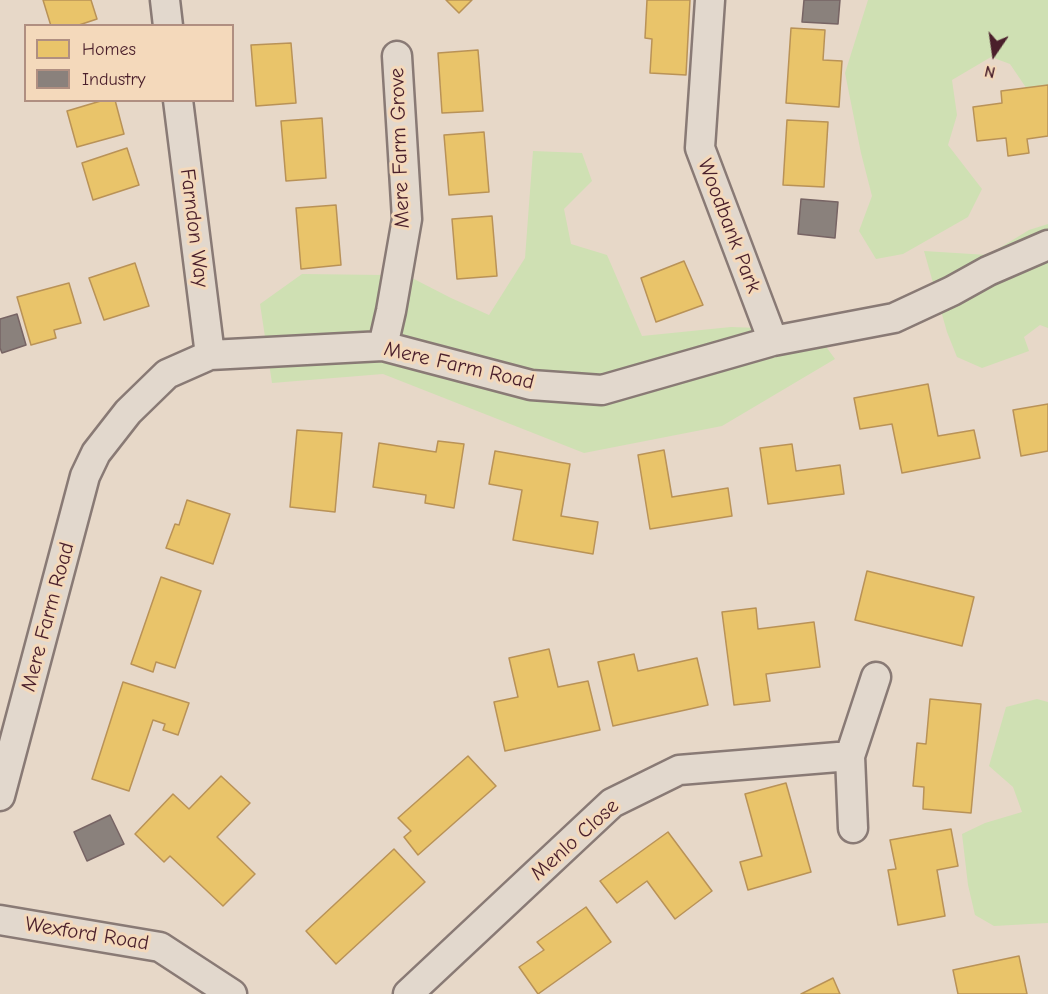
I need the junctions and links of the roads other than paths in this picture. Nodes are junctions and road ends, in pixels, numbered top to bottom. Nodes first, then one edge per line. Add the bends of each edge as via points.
1 (165, 0) edge
2 (710, 0) edge
3 (168, 24) edge
4 (397, 56) dead end
5 (178, 102) edge
6 (1048, 245) edge
7 (773, 341) junction
8 (383, 346) junction
9 (210, 355) junction
10 (876, 677) dead end
11 (850, 756) junction
12 (0, 796) edge
13 (853, 828) dead end
14 (0, 920) edge
15 (232, 994) edge
16 (408, 994) edge

1 - 3 street
2 - 7 street, Woodbank Park via 700,148
4 - 8 street, Mere Farm Grove via 407,219
5 - 9 street, Farndon Way
6 - 7 street, Mere Farm Road via 894,318
7 - 8 street, Mere Farm Road via 602,390 531,385
8 - 9 street, Mere Farm Road
9 - 12 street, Mere Farm Road via 167,374 128,412 96,453 85,476
10 - 11 street
11 - 13 street
11 - 16 street, Menlo Close via 679,770 612,802
14 - 15 street, Wexford Road via 160,947

